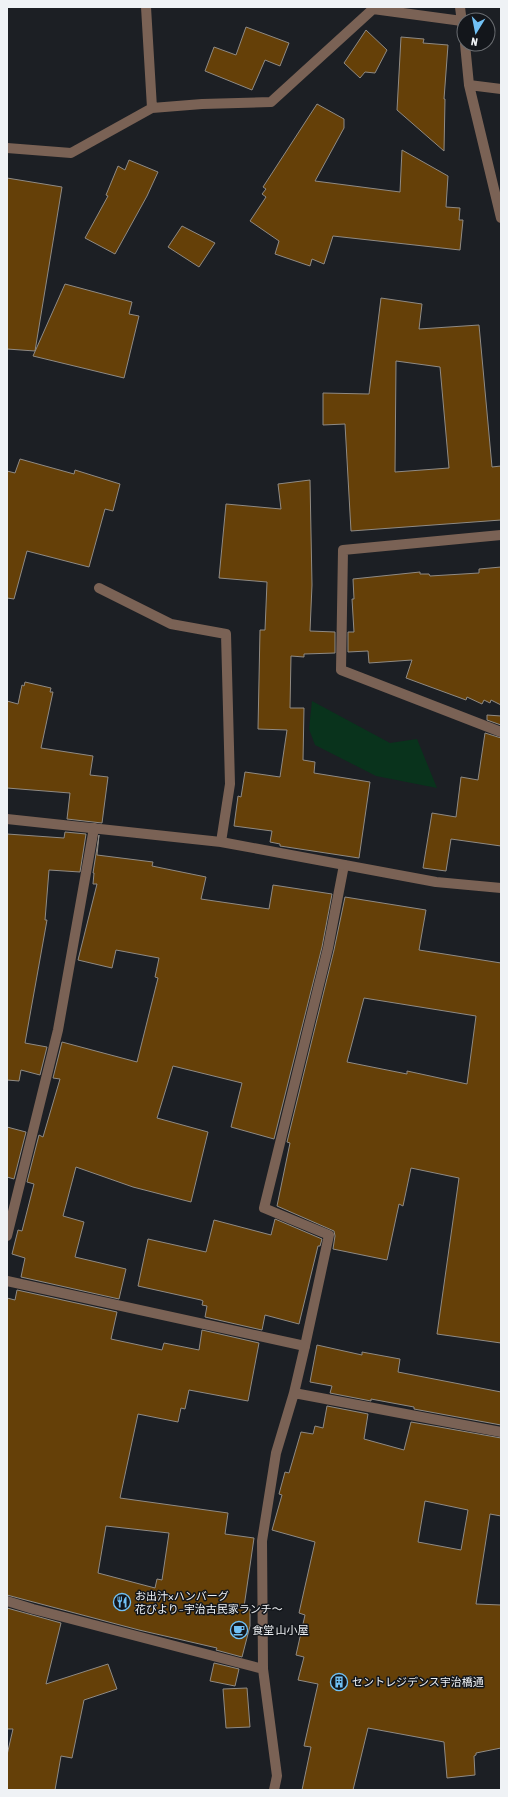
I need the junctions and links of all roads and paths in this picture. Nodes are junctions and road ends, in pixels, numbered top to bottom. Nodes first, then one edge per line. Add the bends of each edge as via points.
1 (146, 7) edge
2 (456, 21) edge
3 (465, 52) edge
4 (469, 85) junction
5 (501, 89) edge
6 (152, 108) junction
7 (7, 148) edge
8 (501, 218) edge
9 (501, 535) edge
10 (99, 588) dead end
11 (501, 732) edge
12 (7, 819) edge
13 (94, 828) junction
14 (221, 842) junction
15 (344, 865) junction
16 (501, 888) edge
17 (7, 1236) edge
18 (7, 1281) edge
19 (305, 1346) junction
20 (294, 1394) junction
21 (501, 1432) edge
22 (7, 1601) edge
23 (263, 1668) junction
24 (274, 1790) edge

1 - 6 street
2 - 6 street via 373,9 271,102
3 - 4 street
4 - 5 street
4 - 8 street
6 - 7 street via 71,153
9 - 11 street via 343,550 341,670
10 - 14 street via 171,624 226,634 230,784
12 - 13 street
13 - 14 street
13 - 17 street via 58,1030
14 - 15 street
15 - 16 street via 436,882
15 - 19 street via 328,948 264,1208 329,1235
18 - 19 street
19 - 20 street
20 - 21 street
20 - 23 street via 276,1453 262,1541
22 - 23 street
23 - 24 street via 277,1776

